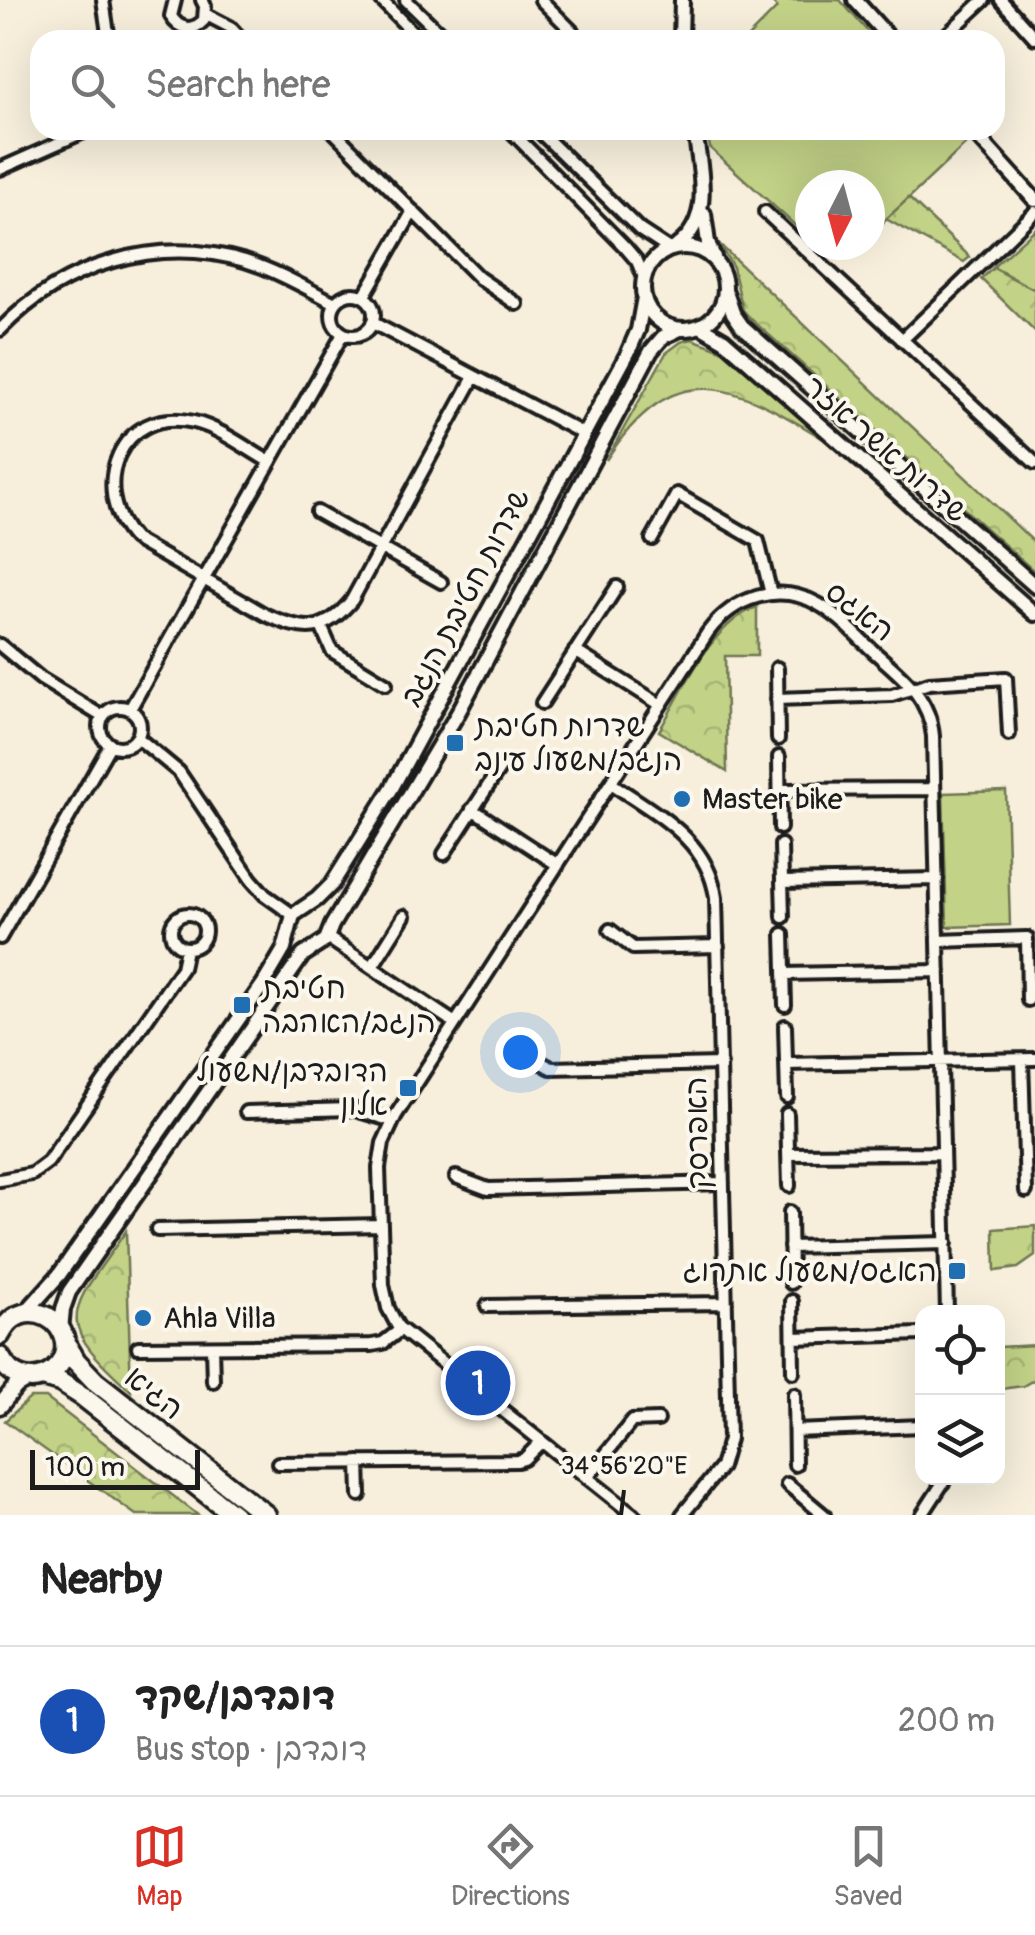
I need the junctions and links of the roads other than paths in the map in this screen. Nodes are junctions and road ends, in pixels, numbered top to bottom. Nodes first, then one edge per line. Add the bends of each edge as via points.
1 (103, 0) edge
2 (175, 0) edge
3 (202, 0) edge
4 (381, 0) edge
5 (406, 0) edge
6 (541, 0) edge
7 (682, 0) edge
8 (855, 0) edge
9 (984, 0) edge
10 (1001, 0) edge
11 (206, 14) junction
12 (106, 30) edge
13 (232, 30) edge
14 (410, 30) edge
15 (437, 30) edge
16 (572, 30) edge
17 (682, 30) edge
18 (882, 30) edge
19 (951, 30) edge
20 (1035, 38) edge
21 (65, 140) edge
22 (342, 140) edge
23 (520, 140) edge
24 (548, 140) edge
25 (696, 140) edge
26 (981, 140) edge
27 (0, 169) edge
28 (701, 196) junction
29 (1035, 200) edge
30 (412, 211) junction
31 (765, 212) dead end
32 (1035, 212) edge
33 (672, 248) junction
34 (716, 262) junction
35 (644, 277) junction
36 (726, 292) junction
37 (364, 296) junction
38 (644, 296) junction
39 (335, 303) junction
40 (517, 304) dead end
41 (373, 323) junction
42 (700, 326) junction
43 (680, 329) junction
44 (0, 330) edge
45 (343, 334) junction
46 (902, 340) junction
47 (474, 377) junction
48 (584, 434) junction
49 (270, 462) junction
50 (1035, 463) edge
51 (317, 512) dead end
52 (652, 539) dead end
53 (380, 548) junction
54 (204, 579) junction
55 (441, 582) dead end
56 (1035, 586) edge
57 (617, 587) dead end
58 (771, 594) junction
59 (1035, 614) edge
60 (321, 626) junction
61 (0, 644) edge
62 (575, 651) junction
63 (777, 668) dead end
64 (386, 684) dead end
65 (913, 688) junction
66 (778, 699) junction
67 (542, 703) dead end
68 (661, 705) junction
69 (130, 709) junction
70 (103, 716) junction
71 (1008, 734) dead end
72 (138, 738) junction
73 (778, 739) dead end
74 (110, 745) junction
75 (779, 757) dead end
76 (501, 766) dead end
77 (611, 783) junction
78 (934, 789) junction
79 (780, 790) junction
80 (472, 810) junction
81 (780, 828) dead end
82 (781, 845) dead end
83 (444, 854) dead end
84 (558, 865) junction
85 (937, 879) junction
86 (782, 882) junction
87 (306, 906) junction
88 (404, 916) dead end
89 (782, 916) dead end
90 (291, 921) junction
91 (610, 930) dead end
92 (330, 932) junction
93 (783, 934) dead end
94 (0, 938) edge
95 (938, 940) junction
96 (718, 946) junction
97 (315, 947) junction
98 (186, 949) dead end
99 (372, 967) junction
100 (939, 972) junction
101 (784, 974) junction
102 (1028, 1000) dead end
103 (785, 1006) dead end
104 (456, 1023) junction
105 (785, 1026) dead end
106 (531, 1057) dead end
107 (1035, 1059) edge
108 (1022, 1060) junction
109 (941, 1061) junction
110 (721, 1064) junction
111 (786, 1064) junction
112 (787, 1097) dead end
113 (246, 1112) dead end
114 (787, 1114) dead end
115 (393, 1120) junction
116 (943, 1153) junction
117 (788, 1154) junction
118 (456, 1176) dead end
119 (0, 1180) edge
120 (723, 1183) junction
121 (789, 1186) dead end
122 (1026, 1191) dead end
123 (790, 1212) dead end
124 (381, 1224) junction
125 (157, 1230) dead end
126 (946, 1243) junction
127 (790, 1247) junction
128 (791, 1283) dead end
129 (792, 1301) dead end
130 (726, 1303) junction
131 (947, 1305) edge
132 (0, 1306) edge
133 (487, 1306) dead end
134 (23, 1314) junction
135 (400, 1330) junction
136 (0, 1334) edge
137 (915, 1334) edge
138 (63, 1336) junction
139 (792, 1338) junction
140 (138, 1347) dead end
141 (212, 1347) junction
142 (0, 1360) edge
143 (794, 1372) dead end
144 (35, 1378) junction
145 (213, 1381) dead end
146 (794, 1394) dead end
147 (0, 1406) edge
148 (658, 1420) dead end
149 (915, 1426) edge
150 (794, 1431) junction
151 (541, 1442) junction
152 (359, 1462) junction
153 (278, 1463) dead end
154 (795, 1465) dead end
155 (586, 1478) junction
156 (787, 1484) dead end
157 (942, 1485) edge
158 (360, 1495) dead end
159 (234, 1515) edge
160 (266, 1515) edge
161 (634, 1515) edge
162 (682, 1515) edge
163 (824, 1515) edge
164 (922, 1515) edge

1 - 12 street
2 - 11 street via 171,16 180,27 193,28
3 - 11 street
4 - 14 street
5 - 15 street
6 - 16 street
7 - 17 street
8 - 18 street
9 - 19 street
10 - 20 street
11 - 13 street
21 - 27 street
22 - 30 street
23 - 35 street via 626,247
24 - 33 street via 640,230
25 - 28 street
26 - 29 street
28 - 33 street via 697,226
28 - 34 street
30 - 37 street
30 - 40 street via 479,278
31 - 46 street
32 - 46 street
33 - 34 street via 695,248
33 - 35 street
34 - 36 street
35 - 38 street
36 - 42 street via 719,310
36 - 56 street, שדרות אשר אזר via 739,324
37 - 39 street via 347,294
37 - 41 street via 374,308
38 - 43 street via 656,318
38 - 48 street, שדרות חטיבת הנגב via 631,346
39 - 44 street via 246,262 149,252 73,275
39 - 45 street via 332,321
41 - 45 street via 360,336
41 - 47 street
42 - 43 street
42 - 59 street, שדרות אשר אזר via 724,340
43 - 92 street, שדרות חטיבת הנגב via 651,351 470,691
45 - 49 street
46 - 50 street
47 - 48 street
47 - 53 street
48 - 87 street, שדרות חטיבת הנגב via 392,788 332,884
49 - 54 street
49 - 54 street via 182,420 150,424 119,453 112,503 120,524
51 - 53 street
52 - 58 street via 678,494 758,541
53 - 55 street
53 - 60 street via 352,600
54 - 60 street via 289,625
54 - 69 street
57 - 62 street
58 - 65 street, האגס via 818,604
58 - 68 street via 737,604 716,621
60 - 64 street via 332,651
61 - 70 street
62 - 67 street
62 - 68 street
63 - 66 street
65 - 66 street via 892,695
65 - 71 street via 1006,678
65 - 78 street, האגס via 932,725
66 - 73 street
68 - 77 street
69 - 70 street
69 - 72 street via 140,721
70 - 74 street via 100,733
72 - 74 street via 126,747
72 - 90 street via 179,772 251,880
74 - 94 street
75 - 79 street
76 - 80 street
77 - 84 street
77 - 96 street, האפרסק via 702,854 715,888
78 - 79 street
78 - 85 street, האגס
79 - 81 street
80 - 83 street
80 - 84 street
82 - 86 street
84 - 104 street
85 - 86 street
85 - 95 street, האגס
86 - 89 street
87 - 90 street
87 - 92 street via 322,909
88 - 99 street
90 - 97 street via 299,944
90 - 134 street via 282,953 261,987 56,1278
91 - 96 street via 632,948
92 - 97 street
92 - 99 street
93 - 101 street
95 - 100 street, האגס
95 - 102 street via 1027,938
96 - 110 street, האפרסק
97 - 138 street via 69,1292
98 - 119 street via 182,968 56,1151 32,1174
99 - 104 street
100 - 101 street
100 - 109 street, האגס
101 - 103 street
104 - 115 street
105 - 111 street
106 - 110 street via 551,1068
107 - 108 street
108 - 109 street
108 - 122 street
109 - 111 street
109 - 116 street, האגס
110 - 120 street, האפרסק
111 - 112 street
113 - 115 street via 352,1109
114 - 117 street
115 - 124 street via 380,1161
116 - 117 street
116 - 126 street, האגס
117 - 121 street
118 - 120 street via 488,1189
120 - 130 street, האפרסק
123 - 127 street
124 - 125 street
124 - 135 street via 384,1293
126 - 127 street
126 - 131 street, האגס
127 - 128 street
129 - 139 street
130 - 133 street
130 - 162 street, האפרסק via 727,1450 714,1478
132 - 134 highway
134 - 136 highway
134 - 138 highway via 48,1316
135 - 141 street via 372,1346
135 - 151 street
137 - 139 street
138 - 144 highway via 61,1362
138 - 160 highway, הגיא via 96,1381
139 - 143 street
140 - 141 street
141 - 145 street
142 - 144 highway, הגיא via 10,1371
144 - 147 main road via 16,1386
144 - 159 highway, הגיא via 60,1382 82,1396
146 - 150 street
148 - 155 street via 632,1421
149 - 150 street
150 - 154 street
151 - 152 street via 517,1461
151 - 155 street
152 - 153 street
152 - 158 street
155 - 161 street
156 - 163 street
157 - 164 street

